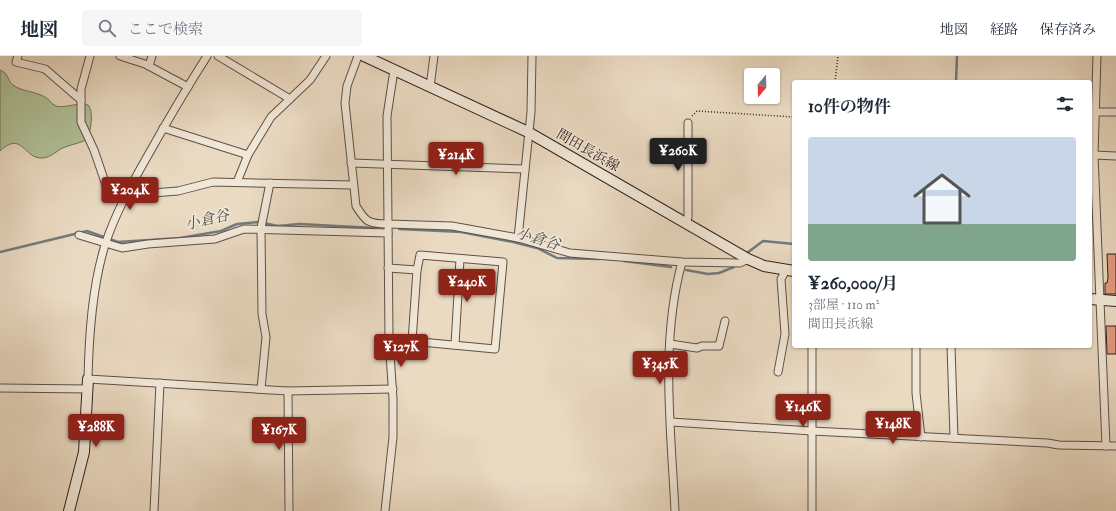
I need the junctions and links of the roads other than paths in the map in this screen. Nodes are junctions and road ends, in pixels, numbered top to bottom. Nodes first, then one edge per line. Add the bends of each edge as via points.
1 (18, 56) edge
2 (90, 56) edge
3 (120, 56) edge
4 (152, 56) edge
5 (207, 56) edge
6 (218, 56) edge
7 (326, 56) edge
8 (358, 56) edge
9 (364, 56) edge
10 (434, 56) edge
11 (532, 56) edge
12 (1097, 56) edge
13 (149, 66) junction
14 (394, 70) junction
15 (188, 87) junction
16 (430, 87) junction
17 (290, 99) junction
18 (81, 100) junction
19 (1092, 112) edge
20 (1116, 112) edge
21 (688, 123) road end
22 (163, 128) junction
23 (528, 132) junction
24 (1094, 154) junction
25 (248, 155) junction
26 (1116, 156) edge
27 (351, 163) junction
28 (388, 164) junction
29 (525, 169) junction
30 (237, 182) junction
31 (270, 183) junction
32 (353, 185) junction
33 (129, 190) junction
34 (686, 223) junction
35 (388, 224) junction
36 (261, 228) junction
37 (388, 233) junction
38 (79, 235) dead end
39 (518, 238) junction
40 (106, 244) junction
41 (460, 259) junction
42 (748, 260) junction
43 (682, 262) junction
44 (388, 268) junction
45 (417, 270) junction
46 (790, 271) edge
47 (1095, 299) edge
48 (1116, 301) edge
49 (725, 321) dead end
50 (389, 339) junction
51 (412, 341) junction
52 (670, 344) junction
53 (454, 345) junction
54 (812, 348) edge
55 (916, 348) edge
56 (951, 348) edge
57 (778, 372) dead end
58 (160, 383) junction
59 (88, 384) junction
60 (0, 388) edge
61 (261, 389) junction
62 (393, 389) junction
63 (288, 391) junction
64 (671, 422) junction
65 (812, 431) junction
66 (921, 436) junction
67 (954, 438) junction
68 (1106, 446) junction
69 (1116, 446) edge
70 (69, 511) edge
71 (154, 511) edge
72 (289, 511) edge
73 (385, 511) edge
74 (676, 511) edge
75 (812, 511) edge

1 - 18 street via 16,62 45,69
2 - 18 street
3 - 13 street
4 - 13 street
5 - 15 street
6 - 17 street
7 - 17 street via 310,80
8 - 27 street via 347,86 345,103
9 - 14 main road, 間田長浜線
10 - 16 street
11 - 23 street
12 - 19 street
13 - 15 street
14 - 16 main road, 間田長浜線
14 - 28 street via 387,116
15 - 22 street
16 - 23 main road, 間田長浜線
17 - 25 street via 271,117
18 - 33 street via 81,122 106,185
19 - 20 street
19 - 24 street
21 - 34 street
22 - 25 street
22 - 33 street
23 - 29 street
23 - 34 main road, 間田長浜線
24 - 26 street
24 - 47 street via 1098,231
25 - 30 street
27 - 28 street
27 - 32 street
28 - 29 street
28 - 35 street
29 - 39 street
30 - 31 street
30 - 33 street via 213,182 178,191 140,194
31 - 32 street
31 - 36 street
32 - 35 street via 356,206 364,218 371,224
33 - 40 street
34 - 42 main road, 間田長浜線
35 - 37 street
35 - 39 street via 452,226
36 - 37 street
36 - 40 street via 244,228 215,239 179,243 122,248
36 - 61 street via 262,314 266,337
37 - 44 street
38 - 40 street
39 - 43 street via 570,253
40 - 59 street via 99,268 88,342
41 - 45 street via 420,255
41 - 53 street
41 - 53 street via 503,262 495,349
42 - 43 street via 734,263
42 - 46 main road, 間田長浜線
43 - 52 street via 674,292
44 - 45 street
44 - 50 street
45 - 51 street
46 - 57 street via 781,279 785,334
47 - 48 main road
47 - 68 street
49 - 52 street via 718,346 697,348
50 - 51 street
50 - 62 street
51 - 53 street
52 - 64 street
54 - 65 street
55 - 66 street via 916,393
56 - 67 street
58 - 59 street
58 - 61 street
58 - 71 street
59 - 60 street
59 - 70 main road via 84,452
61 - 63 street
62 - 63 street
62 - 73 street via 393,437
63 - 72 street
64 - 65 street
64 - 74 street
65 - 66 street
65 - 75 street
66 - 67 street
67 - 68 street
68 - 69 street

